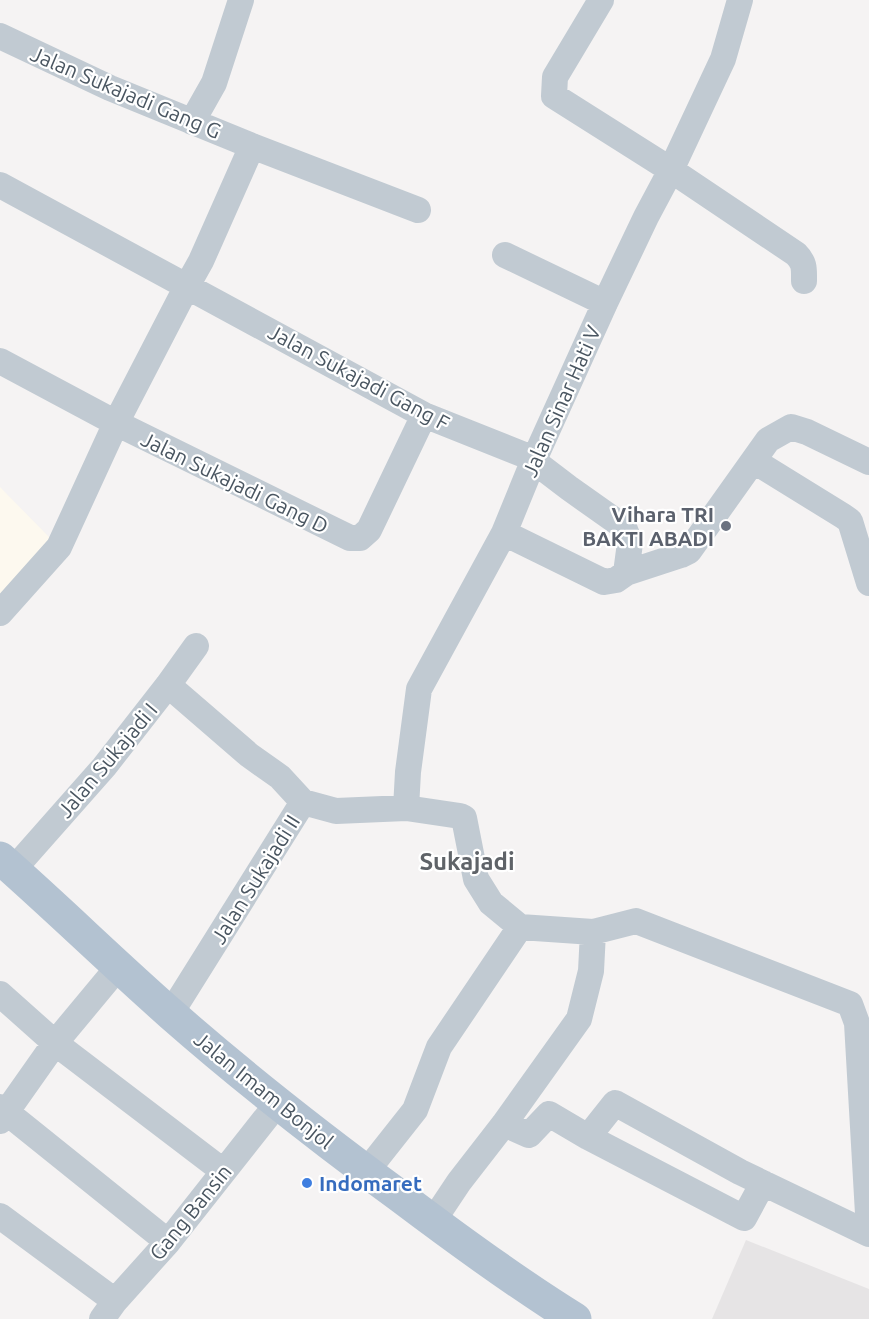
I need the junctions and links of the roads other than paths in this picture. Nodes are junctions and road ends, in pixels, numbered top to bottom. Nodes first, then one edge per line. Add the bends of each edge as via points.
1 (242, 0) edge
2 (601, 0) edge
3 (740, 0) edge
4 (0, 36) edge
5 (192, 122) junction
6 (252, 146) junction
7 (671, 170) junction
8 (0, 185) edge
9 (418, 210) dead end
10 (505, 255) dead end
11 (804, 281) dead end
12 (187, 286) junction
13 (605, 303) junction
14 (0, 361) edge
15 (424, 415) junction
16 (116, 423) junction
17 (754, 461) junction
18 (533, 462) junction
19 (869, 462) edge
20 (504, 533) junction
21 (626, 573) junction
22 (869, 583) edge
23 (0, 613) edge
24 (196, 646) dead end
25 (168, 685) junction
26 (303, 802) junction
27 (406, 808) junction
28 (7, 864) edge
29 (520, 927) junction
30 (593, 932) junction
31 (119, 966) junction
32 (0, 994) edge
33 (171, 1014) junction
34 (55, 1043) junction
35 (277, 1104) junction
36 (2, 1113) edge
37 (504, 1124) junction
38 (588, 1137) junction
39 (223, 1171) junction
40 (366, 1172) junction
41 (763, 1183) junction
42 (0, 1216) edge
43 (433, 1221) junction
44 (869, 1232) edge
45 (168, 1242) junction
46 (109, 1310) edge
47 (554, 1313) edge

1 - 5 street via 214,83
2 - 7 street via 555,77 554,96
3 - 7 street, Jalan Sinar Hati V via 723,59
4 - 5 street, Jalan Sukajadi Gang G
5 - 6 street, Jalan Sukajadi Gang G
6 - 9 street, Jalan Sukajadi Gang G
6 - 12 street
7 - 11 street via 796,254 802,260
7 - 13 street, Jalan Sinar Hati V
8 - 12 street, Jalan Sukajadi Gang F
10 - 13 street
12 - 15 street, Jalan Sukajadi Gang F
12 - 16 street
13 - 18 street, Jalan Sinar Hati V
14 - 16 street, Jalan Sukajadi Gang D
15 - 16 street, Jalan Sukajadi Gang D via 369,530 355,539
15 - 18 street, Jalan Sukajadi Gang F via 527,456
16 - 23 street via 59,547
17 - 19 street via 768,440 791,427
17 - 21 street via 689,551
17 - 22 street via 850,521
18 - 20 street, Jalan Sinar Hati V
18 - 21 street, Jalan Sukajadi Gang F via 624,527 630,543
20 - 21 street via 604,582
20 - 27 street, Jalan Sinar Hati V via 419,689
24 - 25 street, Jalan Sukajadi I
25 - 26 street via 249,756 280,777
25 - 28 street, Jalan Sukajadi I via 104,767
26 - 27 street, Jalan Sukajadi II via 336,811
26 - 33 street, Jalan Sukajadi II
27 - 29 street, Jalan Sukajadi II via 464,819 476,879 491,903
28 - 31 main road, Jalan Imam Bonjol
29 - 30 street
29 - 40 street via 439,1047 415,1110
30 - 37 street via 591,971 579,1019
30 - 44 street via 636,921 850,1004 857,1023
31 - 33 main road, Jalan Imam Bonjol
31 - 34 street
32 - 34 street
33 - 35 main road, Jalan Imam Bonjol
34 - 36 street
34 - 39 street
35 - 39 street, Gang Bansin
35 - 40 main road, Jalan Imam Bonjol
36 - 45 street
37 - 38 street via 530,1135 549,1114
37 - 43 street
38 - 41 street via 615,1103
38 - 41 street via 744,1218
39 - 45 street, Gang Bansin
40 - 43 main road, Jalan Imam Bonjol
41 - 44 street
42 - 46 street
43 - 47 main road, Jalan Imam Bonjol
45 - 46 street, Gang Bansin

